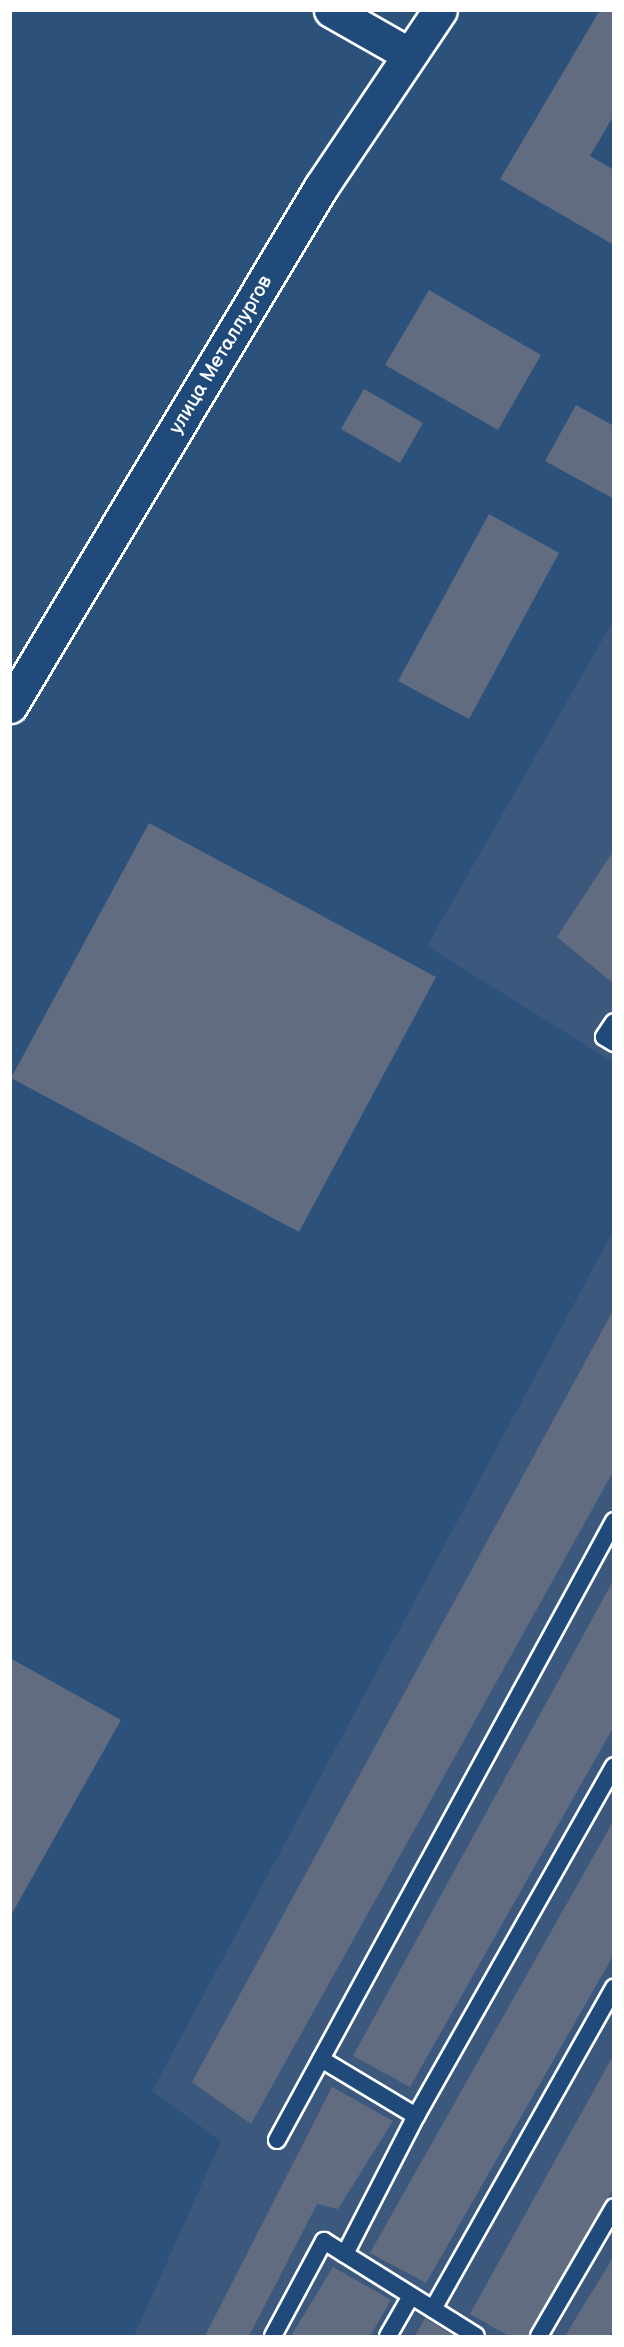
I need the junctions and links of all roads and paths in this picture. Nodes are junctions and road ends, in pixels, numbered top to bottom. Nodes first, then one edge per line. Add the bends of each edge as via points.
1 (331, 10) edge
2 (440, 10) edge
3 (408, 54) junction
4 (10, 705) edge
5 (614, 1022) edge
6 (614, 1043) edge
7 (614, 1521) edge
8 (614, 1766) edge
9 (614, 1988) edge
10 (321, 2059) junction
11 (416, 2116) junction
12 (278, 2140) dead end
13 (614, 2207) edge
14 (345, 2254) junction
15 (411, 2296) junction
16 (433, 2309) junction
17 (273, 2337) edge
18 (388, 2337) edge
19 (476, 2337) edge
20 (539, 2337) edge

1 - 3 main road
2 - 3 main road, улица Металлургов
3 - 4 main road, улица Металлургов via 321,187
5 - 6 lane via 604,1037
7 - 10 lane
8 - 11 lane
9 - 16 lane
10 - 11 lane
10 - 12 lane
11 - 14 lane
13 - 20 lane
14 - 15 lane
14 - 17 lane via 324,2241
15 - 16 lane
15 - 18 lane
16 - 19 lane

